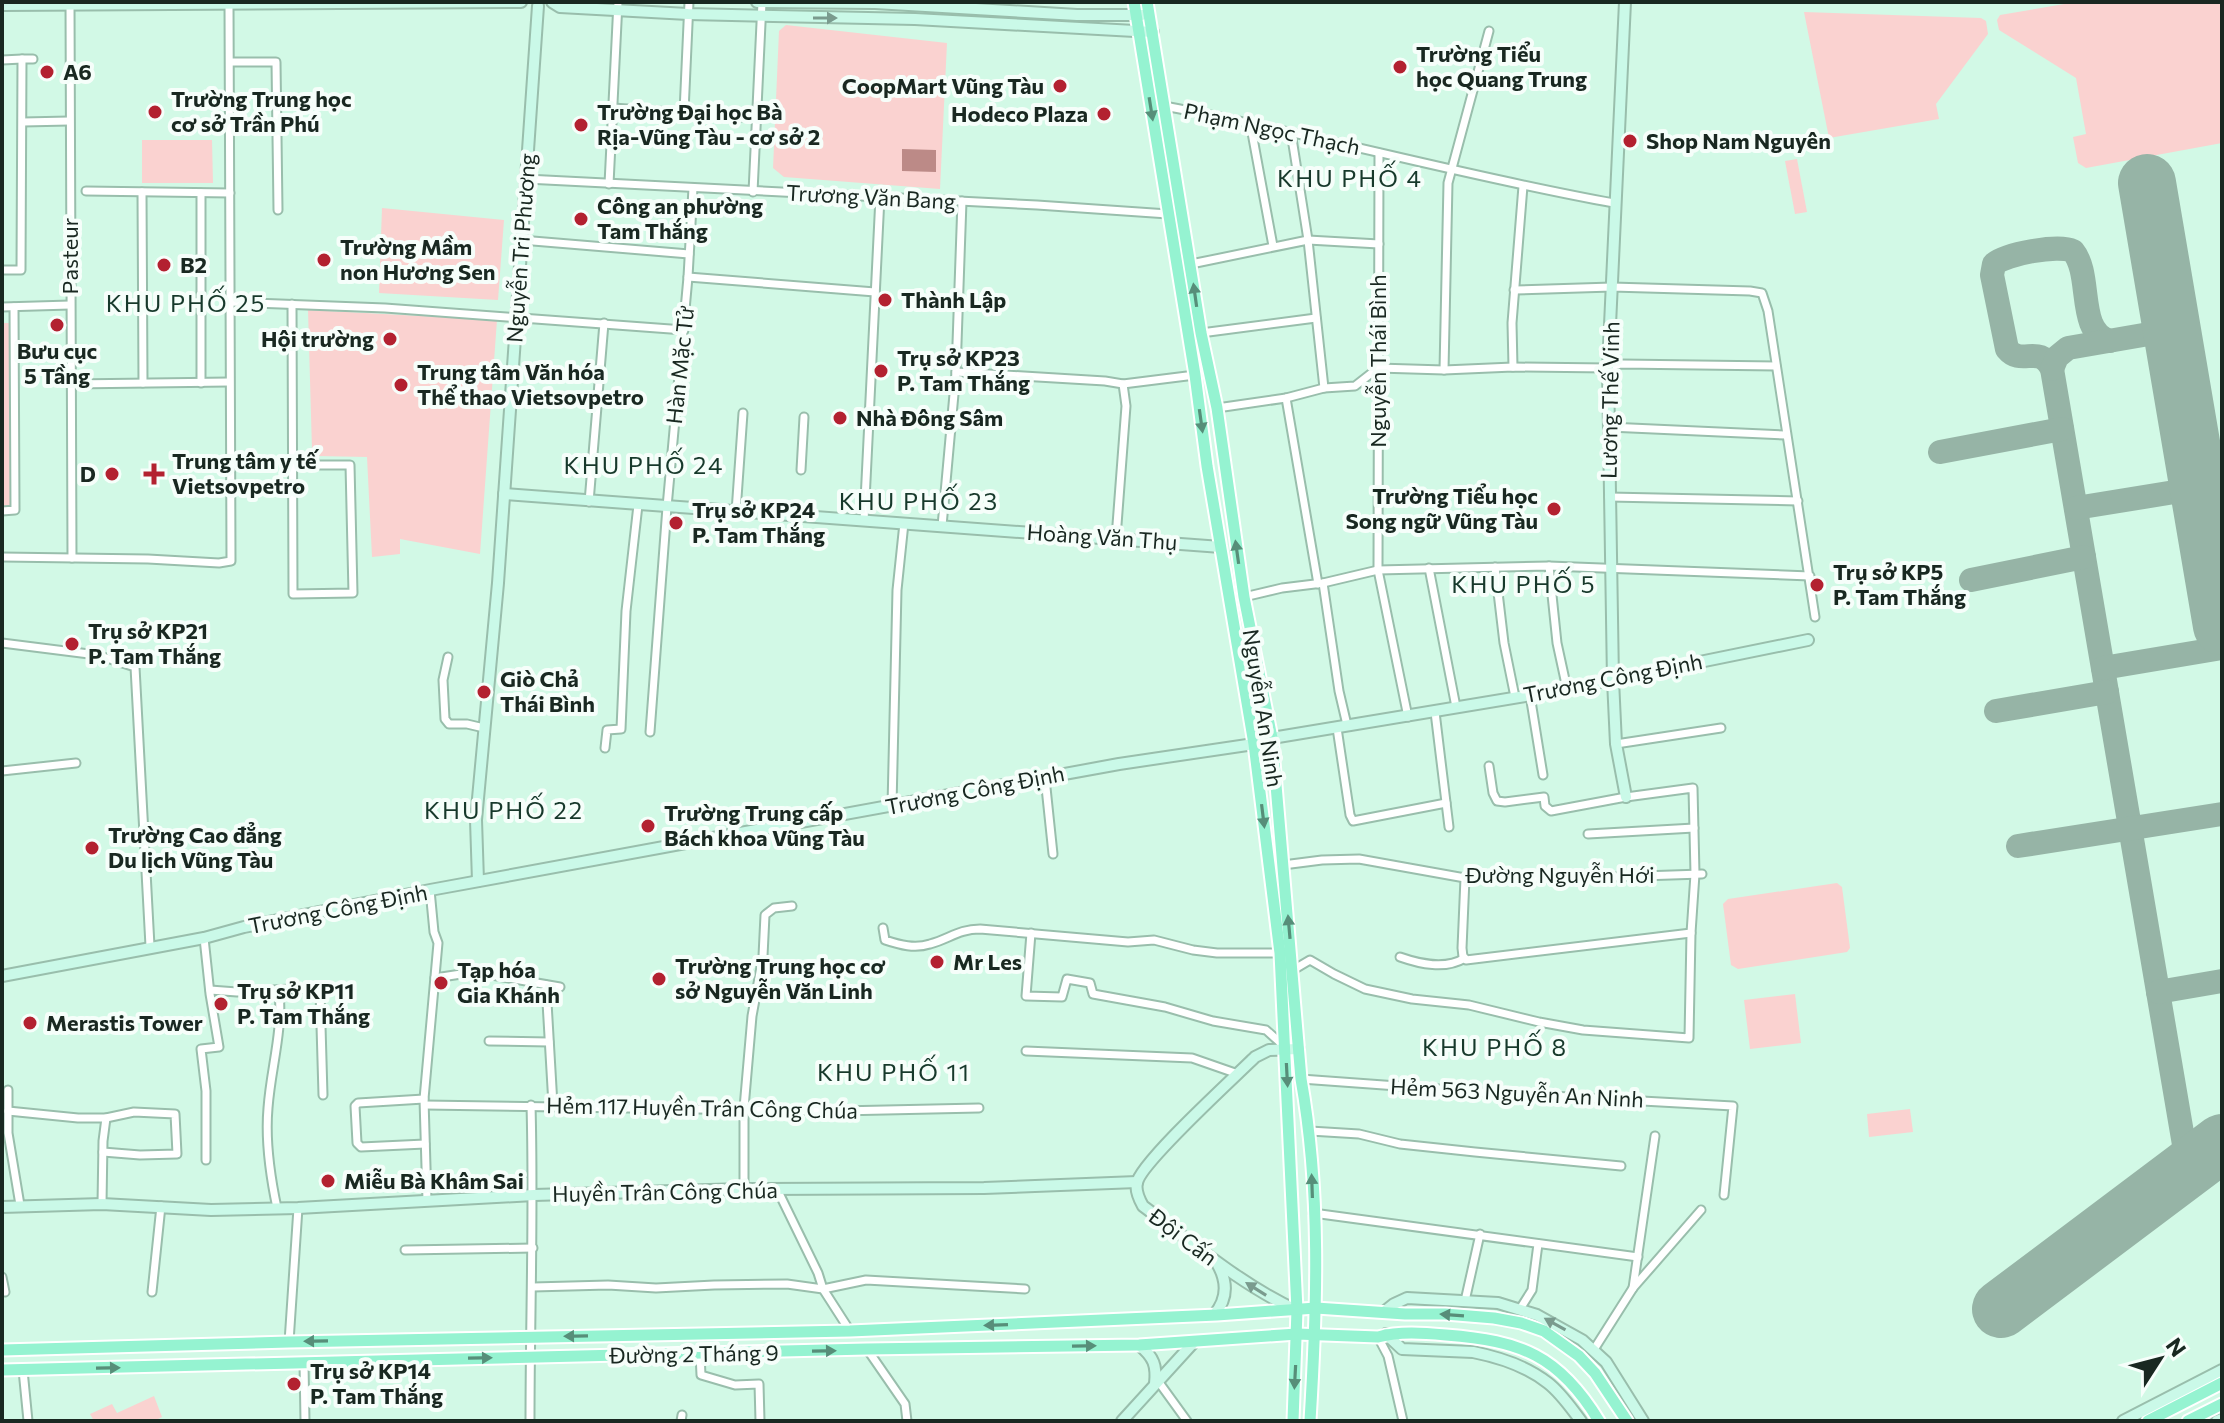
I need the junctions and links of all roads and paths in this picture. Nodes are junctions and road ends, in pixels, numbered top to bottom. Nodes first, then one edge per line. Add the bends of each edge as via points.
1 (521, 2) edge
2 (551, 2) edge
3 (689, 2) edge
4 (760, 2) edge
5 (1077, 2) edge
6 (1134, 2) edge
7 (1147, 2) edge
8 (1625, 2) edge
9 (70, 3) edge
10 (229, 3) edge
11 (791, 3) edge
12 (533, 4) edge
13 (2, 5) edge
14 (617, 6) edge
15 (688, 14) junction
16 (1077, 15) junction
17 (1136, 15) junction
18 (1150, 15) junction
19 (761, 17) junction
20 (790, 17) junction
21 (1078, 29) junction
22 (1489, 31) dead end
23 (1139, 32) junction
24 (1153, 32) junction
25 (22, 59) junction
26 (33, 59) dead end
27 (2, 60) edge
28 (230, 62) junction
29 (1164, 106) junction
30 (613, 108) junction
31 (684, 112) junction
32 (756, 118) junction
33 (69, 121) junction
34 (23, 122) junction
35 (1250, 122) junction
36 (1291, 132) junction
37 (1379, 153) junction
38 (1451, 169) junction
39 (526, 179) junction
40 (609, 184) junction
41 (1523, 186) junction
42 (693, 188) junction
43 (86, 191) dead end
44 (142, 192) junction
45 (753, 192) junction
46 (201, 193) junction
47 (230, 193) junction
48 (880, 197) junction
49 (962, 201) junction
50 (1614, 203) junction
51 (278, 210) dead end
52 (1168, 214) junction
53 (521, 240) junction
54 (1308, 240) junction
55 (1379, 244) junction
56 (1273, 246) junction
57 (689, 254) junction
58 (1191, 264) junction
59 (2, 270) edge
60 (688, 277) junction
61 (1612, 287) junction
62 (1514, 290) junction
63 (875, 292) junction
64 (230, 302) junction
65 (292, 304) junction
66 (70, 305) junction
67 (2, 307) edge
68 (14, 307) junction
69 (516, 317) junction
70 (1316, 318) junction
71 (604, 323) junction
72 (684, 330) junction
73 (1201, 333) junction
74 (1776, 366) junction
75 (1513, 367) junction
76 (1378, 368) junction
77 (1608, 368) junction
78 (1444, 370) junction
79 (956, 372) junction
80 (1195, 375) junction
81 (229, 382) junction
82 (143, 383) junction
83 (201, 383) junction
84 (71, 384) junction
85 (1123, 384) junction
86 (1324, 388) junction
87 (1286, 398) junction
88 (1217, 408) junction
89 (743, 413) dead end
90 (804, 417) dead end
91 (1609, 427) junction
92 (1786, 435) junction
93 (293, 465) junction
94 (801, 470) dead end
95 (504, 494) junction
96 (1609, 497) junction
97 (1798, 501) junction
98 (589, 502) junction
99 (638, 505) junction
100 (667, 507) junction
101 (2, 511) edge
102 (736, 512) junction
103 (864, 521) junction
104 (904, 523) junction
105 (942, 526) junction
106 (1116, 538) junction
107 (1221, 547) junction
108 (2, 557) edge
109 (72, 558) junction
110 (1549, 566) junction
111 (1495, 567) junction
112 (1429, 568) junction
113 (1610, 569) junction
114 (1378, 570) junction
115 (1810, 576) junction
116 (1320, 584) junction
117 (1244, 597) junction
118 (1815, 617) dead end
119 (1808, 640) dead end
120 (2, 643) edge
121 (448, 657) dead end
122 (1613, 680) junction
123 (1567, 689) junction
124 (1530, 695) junction
125 (1515, 697) junction
126 (1456, 707) junction
127 (1435, 712) junction
128 (1408, 717) junction
129 (1342, 727) junction
130 (484, 728) junction
131 (1721, 728) dead end
132 (650, 732) dead end
133 (1272, 738) junction
134 (1254, 744) junction
135 (1616, 744) junction
136 (605, 748) dead end
137 (76, 763) dead end
138 (1489, 766) dead end
139 (2, 771) edge
140 (1543, 775) dead end
141 (1045, 778) junction
142 (1626, 797) junction
143 (1446, 803) junction
144 (892, 806) junction
145 (1449, 827) dead end
146 (1694, 828) junction
147 (1588, 834) dead end
148 (1053, 854) dead end
149 (1283, 865) junction
150 (1699, 874) junction
151 (1465, 878) junction
152 (478, 881) junction
153 (430, 890) junction
154 (792, 906) dead end
155 (883, 928) dead end
156 (1031, 933) junction
157 (1691, 933) junction
158 (204, 938) junction
159 (150, 946) junction
160 (1280, 953) junction
161 (1400, 957) dead end
162 (1465, 958) junction
163 (1293, 970) junction
164 (2, 976) edge
165 (435, 978) junction
166 (546, 985) junction
167 (560, 987) dead end
168 (210, 990) junction
169 (279, 990) junction
170 (489, 1041) dead end
171 (549, 1042) junction
172 (1285, 1048) junction
173 (1299, 1049) junction
174 (1026, 1051) dead end
175 (1238, 1074) junction
176 (1301, 1079) junction
177 (8, 1090) dead end
178 (323, 1095) dead end
179 (424, 1102) junction
180 (531, 1105) junction
181 (553, 1105) junction
182 (744, 1108) junction
183 (979, 1108) dead end
184 (8, 1111) junction
185 (106, 1118) junction
186 (1310, 1131) junction
187 (1655, 1136) dead end
188 (425, 1144) junction
189 (103, 1152) junction
190 (206, 1160) dead end
191 (1621, 1166) dead end
192 (1137, 1182) junction
193 (744, 1189) junction
194 (777, 1189) junction
195 (534, 1195) junction
196 (1724, 1195) dead end
197 (427, 1201) junction
198 (102, 1204) junction
199 (20, 1205) junction
200 (161, 1206) junction
201 (2, 1207) edge
202 (277, 1208) junction
203 (298, 1208) junction
204 (1701, 1210) dead end
205 (1313, 1213) junction
206 (1480, 1234) junction
207 (1538, 1244) junction
208 (533, 1248) junction
209 (405, 1250) dead end
210 (1638, 1257) junction
211 (1217, 1263) junction
212 (2, 1277) edge
213 (533, 1287) junction
214 (1633, 1288) junction
215 (823, 1289) junction
216 (1025, 1289) dead end
217 (5, 1292) dead end
218 (152, 1292) dead end
219 (1465, 1301) junction
220 (1316, 1308) junction
221 (1520, 1309) junction
222 (1297, 1310) junction
223 (1384, 1312) junction
224 (1214, 1315) junction
225 (850, 1331) junction
226 (1297, 1334) junction
227 (1315, 1334) junction
228 (1382, 1336) junction
229 (530, 1337) junction
230 (289, 1342) junction
231 (1194, 1342) junction
232 (1139, 1345) junction
233 (79, 1348) junction
234 (867, 1349) junction
235 (2, 1350) edge
236 (1593, 1352) junction
237 (700, 1354) junction
238 (530, 1357) junction
239 (304, 1363) junction
240 (81, 1368) junction
241 (2, 1370) edge
242 (23, 1370) junction
243 (2222, 1370) edge
244 (1157, 1383) junction
245 (2222, 1383) edge
246 (2222, 1404) edge
247 (1577, 1419) edge
248 (28, 1421) edge
249 (305, 1421) edge
250 (530, 1421) edge
251 (760, 1421) edge
252 (907, 1421) edge
253 (1122, 1421) edge
254 (1187, 1421) edge
255 (1293, 1421) edge
256 (1310, 1421) edge
257 (1403, 1421) edge
258 (1599, 1421) edge
259 (1627, 1421) edge
260 (1643, 1421) edge
261 (2123, 1421) edge
262 (2148, 1421) edge
263 (2188, 1421) edge

1 - 10 street
2 - 12 street
2 - 14 street via 560,7
3 - 15 street
4 - 11 street
4 - 19 street
5 - 16 street
6 - 17 main road, Nguyễn An Ninh
7 - 18 main road, Nguyễn An Ninh
8 - 50 street, Lương Thế Vinh
9 - 10 street
9 - 13 street
9 - 33 street, Pasteur
10 - 28 street
11 - 16 street
11 - 20 street
12 - 39 street, Nguyễn Tri Phương
14 - 15 street
14 - 30 street
15 - 19 street
15 - 31 street
16 - 17 street
16 - 21 street
17 - 18 street
17 - 23 main road, Nguyễn An Ninh
18 - 24 main road, Nguyễn An Ninh
19 - 20 street
19 - 32 street
20 -> 21 street
21 - 23 street
22 - 38 street
23 - 24 street
23 -> 52 main road, Nguyễn An Ninh
24 - 29 main road, Nguyễn An Ninh
25 - 26 street
25 - 27 street
25 - 34 street
28 - 47 street
28 - 51 street via 276,62
29 - 35 street, Phạm Ngọc Thạch
29 - 58 main road, Nguyễn An Ninh
30 - 31 street
30 - 40 street
31 - 32 street
32 - 45 street
33 - 34 street
33 - 66 street, Pasteur
34 - 59 street via 21,270
35 - 36 street, Phạm Ngọc Thạch
35 - 56 street
36 - 37 street, Phạm Ngọc Thạch
36 - 54 street
37 - 38 street, Phạm Ngọc Thạch
37 - 55 street, Nguyễn Thái Bình
38 - 41 street, Phạm Ngọc Thạch
38 - 78 street via 1446,197
39 - 40 street, Trương Văn Bang
39 - 53 street, Nguyễn Tri Phương
40 - 42 street, Trương Văn Bang
41 - 50 street, Phạm Ngọc Thạch
41 - 62 street
42 - 45 street, Trương Văn Bang
42 - 57 street, Hàn Mặc Tử
43 - 44 street
44 - 46 street
44 - 82 street
45 - 48 street, Trương Văn Bang
46 - 47 street
46 - 83 street
47 - 64 street
48 - 49 street, Trương Văn Bang
48 - 63 street
49 - 52 street, Trương Văn Bang
49 - 79 street
50 - 61 street, Lương Thế Vinh
52 - 80 main road, Nguyễn An Ninh
53 - 57 street
53 - 69 street, Nguyễn Tri Phương
54 - 55 street
54 - 56 street
54 - 70 street
55 - 76 street, Nguyễn Thái Bình
56 - 58 street
57 - 60 street, Hàn Mặc Tử
73 -> 58 main road, Nguyễn An Ninh
60 - 63 street
60 - 72 street, Hàn Mặc Tử
61 - 62 street
61 - 74 street via 1762,293
61 - 77 street, Lương Thế Vinh
62 - 75 street
63 - 103 street
64 - 65 street
64 - 81 street
65 - 69 street
65 - 93 street
66 - 68 street
66 - 84 street, Pasteur
67 - 68 street
68 - 101 street via 15,510
69 - 71 street
69 - 95 street, Nguyễn Tri Phương
70 - 73 street
70 - 86 street
71 - 72 street
71 - 98 street
72 - 100 street, Hàn Mặc Tử
73 - 88 main road, Nguyễn An Ninh
74 - 77 street
74 - 92 street
75 - 77 street
75 - 78 street
76 - 78 street
76 - 86 street via 1355,386
76 - 114 street, Nguyễn Thái Bình
77 - 91 street, Lương Thế Vinh
79 - 85 street
79 - 105 street
80 - 85 street
80 -> 107 main road, Nguyễn An Ninh
81 - 83 street
81 - 109 street via 231,561
82 - 83 street
82 - 84 street
84 - 109 street, Pasteur
85 - 106 street
86 - 87 street
87 - 88 street
87 - 116 street
117 -> 88 main road, Nguyễn An Ninh
89 - 102 street
90 - 94 street
91 - 92 street
91 - 96 street, Lương Thế Vinh
92 - 97 street
93 - 93 street via 293,594 353,593 350,465
95 - 98 street, Hoàng Văn Thụ
95 - 130 street, Nguyễn Tri Phương
96 - 97 street
96 - 113 street, Lương Thế Vinh
97 - 115 street
98 - 99 street, Hoàng Văn Thụ
99 - 100 street, Hoàng Văn Thụ
99 - 136 street via 621,729 607,730
100 - 102 street, Hoàng Văn Thụ
100 - 132 street, Hàn Mặc Tử
102 - 103 street, Hoàng Văn Thụ
103 - 104 street, Hoàng Văn Thụ
104 - 105 street, Hoàng Văn Thụ
104 - 144 street via 897,590
105 - 106 street, Hoàng Văn Thụ
106 - 107 street, Hoàng Văn Thụ
107 - 134 main road, Nguyễn An Ninh
108 - 109 street
110 - 111 street
110 - 113 street
110 - 123 street
111 - 112 street
111 - 125 street
112 - 114 street
112 - 126 street
113 - 115 street
113 - 122 street, Lương Thế Vinh
114 - 116 street
114 - 128 street, Nguyễn Thái Bình
115 - 118 street
116 - 117 street
116 - 129 street
117 - 133 main road, Nguyễn An Ninh
119 - 122 street, Trương Công Định
120 - 159 street via 97,655 135,667
121 - 130 street via 445,719
122 - 123 street, Trương Công Định
122 - 135 street, Lương Thế Vinh
123 - 124 street, Trương Công Định
124 - 125 street, Trương Công Định
124 - 140 street
125 - 126 street, Trương Công Định
126 - 127 street, Trương Công Định
127 - 128 street, Trương Công Định
127 - 143 street
128 - 129 street, Trương Công Định
129 - 133 street, Trương Công Định
129 - 143 street via 1352,821
130 - 152 street, Nguyễn Tri Phương via 476,820
131 - 135 street
133 - 134 street, Trương Công Định
133 - 149 main road, Nguyễn An Ninh
134 - 141 street, Trương Công Định
134 -> 160 main road, Nguyễn An Ninh
135 - 142 street, Lương Thế Vinh
137 - 139 street
138 - 142 street via 1499,802 1544,797 1547,809 1559,811
141 - 144 street, Trương Công Định
141 - 148 street
142 - 146 street via 1693,788
143 - 145 street
144 - 152 street, Trương Công Định
146 - 147 street
146 - 150 street
149 - 151 street, Đường Nguyễn Hới via 1359,859
163 -> 149 main road, Nguyễn An Ninh
150 - 151 street, Đường Nguyễn Hới
150 - 157 street
151 - 162 street
152 - 153 street, Trương Công Định
153 - 158 street, Trương Công Định
153 - 165 street via 438,943
154 - 182 street via 765,915
155 - 156 street via 885,940 905,947 929,945 968,929
156 - 160 street via 1154,940 1217,953
156 - 172 street via 1026,996 1062,997 1067,979 1090,983 1093,994 1266,1030
157 - 162 street
157 - 163 street via 1689,1038 1583,1030 1469,1005 1412,999 1365,989 1310,960
158 - 159 street, Trương Công Định
158 - 168 street
159 - 164 street, Trương Công Định
160 - 172 main road, Nguyễn An Ninh
161 - 162 street via 1432,965
163 - 173 main road, Nguyễn An Ninh
165 - 166 street via 474,972
165 - 179 street
166 - 167 street
166 - 171 street
168 - 169 street
168 - 190 street via 219,1047 201,1049
169 - 178 street via 320,991
169 - 202 street via 267,1135
170 - 171 street
171 - 181 street
172 - 173 street
172 - 175 street, Đội Cấn via 1260,1054
172 -> 222 main road, Nguyễn An Ninh
173 - 176 main road, Nguyễn An Ninh
174 - 175 street via 1192,1058
175 - 192 street, Đội Cấn via 1155,1156
176 - 186 main road, Nguyễn An Ninh
176 - 196 street, Hẻm 563 Nguyễn An Ninh via 1733,1106
177 - 184 street
179 - 180 street, Hẻm 117 Huyền Trân Công Chúa
179 - 188 street
179 - 188 street, Hẻm 117 Huyền Trân Công Chúa via 355,1106 361,1147
180 - 181 street, Hẻm 117 Huyền Trân Công Chúa
180 - 195 street
181 - 182 street, Hẻm 117 Huyền Trân Công Chúa
182 - 183 street, Hẻm 117 Huyền Trân Công Chúa
182 - 193 street
184 - 185 street
184 - 199 street
185 - 189 street
185 - 189 street via 134,1112 175,1114 177,1154
186 - 191 street
205 -> 186 main road, Nguyễn An Ninh
187 - 210 street
188 - 197 street
189 - 198 street
192 - 194 street, Huyền Trân Công Chúa
192 - 211 street, Đội Cấn via 1143,1206
193 - 194 street, Huyền Trân Công Chúa
193 - 195 street, Huyền Trân Công Chúa
194 - 215 street
195 - 197 street, Huyền Trân Công Chúa
195 - 208 street
197 - 203 street, Huyền Trân Công Chúa
198 - 199 street, Huyền Trân Công Chúa
198 - 200 street, Huyền Trân Công Chúa
199 - 201 street, Huyền Trân Công Chúa
200 - 202 street, Huyền Trân Công Chúa
200 - 218 street
202 - 203 street, Huyền Trân Công Chúa
203 - 230 street
204 - 214 street
205 - 206 street
205 - 220 main road, Nguyễn An Ninh
206 - 207 street
206 - 219 street
207 - 210 street
207 - 221 street via 1532,1290
208 - 209 street
208 - 213 street
210 - 214 street
222 -> 211 street, Đội Cấn
211 - 224 street via 1225,1294
212 - 217 street
213 - 215 street via 787,1284
213 - 229 street
214 - 236 street
215 - 216 street via 866,1280
215 - 225 street
219 - 221 street, Đường 2 Tháng 9
219 - 223 street, Đường 2 Tháng 9 via 1407,1298
220 - 222 main road, Đường 2 Tháng 9
220 - 223 main road, Đường 2 Tháng 9
220 - 227 main road, Nguyễn An Ninh
236 -> 221 street, Đường 2 Tháng 9 via 1564,1329
222 - 224 main road, Đường 2 Tháng 9
222 - 226 main road, Nguyễn An Ninh
223 - 228 main road
259 -> 223 main road, Đường 2 Tháng 9 via 1595,1373 1544,1331 1494,1318
224 -> 225 main road, Đường 2 Tháng 9
225 -> 229 main road, Đường 2 Tháng 9
225 - 234 main road
226 - 227 main road, Đường 2 Tháng 9
226 - 231 main road, Đường 2 Tháng 9
226 -> 255 main road, Nguyễn An Ninh
227 - 228 main road, Đường 2 Tháng 9
227 - 256 main road, Nguyễn An Ninh
228 - 247 street, Đường 2 Tháng 9 via 1402,1349 1473,1352 1535,1374 1559,1393
228 - 257 street
228 - 258 main road, Đường 2 Tháng 9 via 1420,1333 1489,1339 1535,1354 1569,1380
229 -> 230 main road, Đường 2 Tháng 9
229 - 238 street
230 - 233 main road, Đường 2 Tháng 9
231 - 232 main road, Đường 2 Tháng 9
231 - 244 street
234 -> 232 main road, Đường 2 Tháng 9
232 - 244 street via 1155,1363
233 - 235 main road, Đường 2 Tháng 9
233 - 240 main road
237 -> 234 main road, Đường 2 Tháng 9
234 - 252 street via 905,1404
236 - 260 street, Đường 2 Tháng 9 via 1614,1373
237 - 238 main road, Đường 2 Tháng 9
237 - 251 street via 701,1375 735,1385 759,1384
239 -> 238 main road, Đường 2 Tháng 9
238 - 250 street
240 -> 239 main road, Đường 2 Tháng 9
239 - 249 street
240 - 242 main road, Đường 2 Tháng 9
241 - 242 main road, Đường 2 Tháng 9
242 - 248 street
243 - 261 street
244 - 253 street
244 - 254 street
245 - 262 main road
246 - 263 main road

